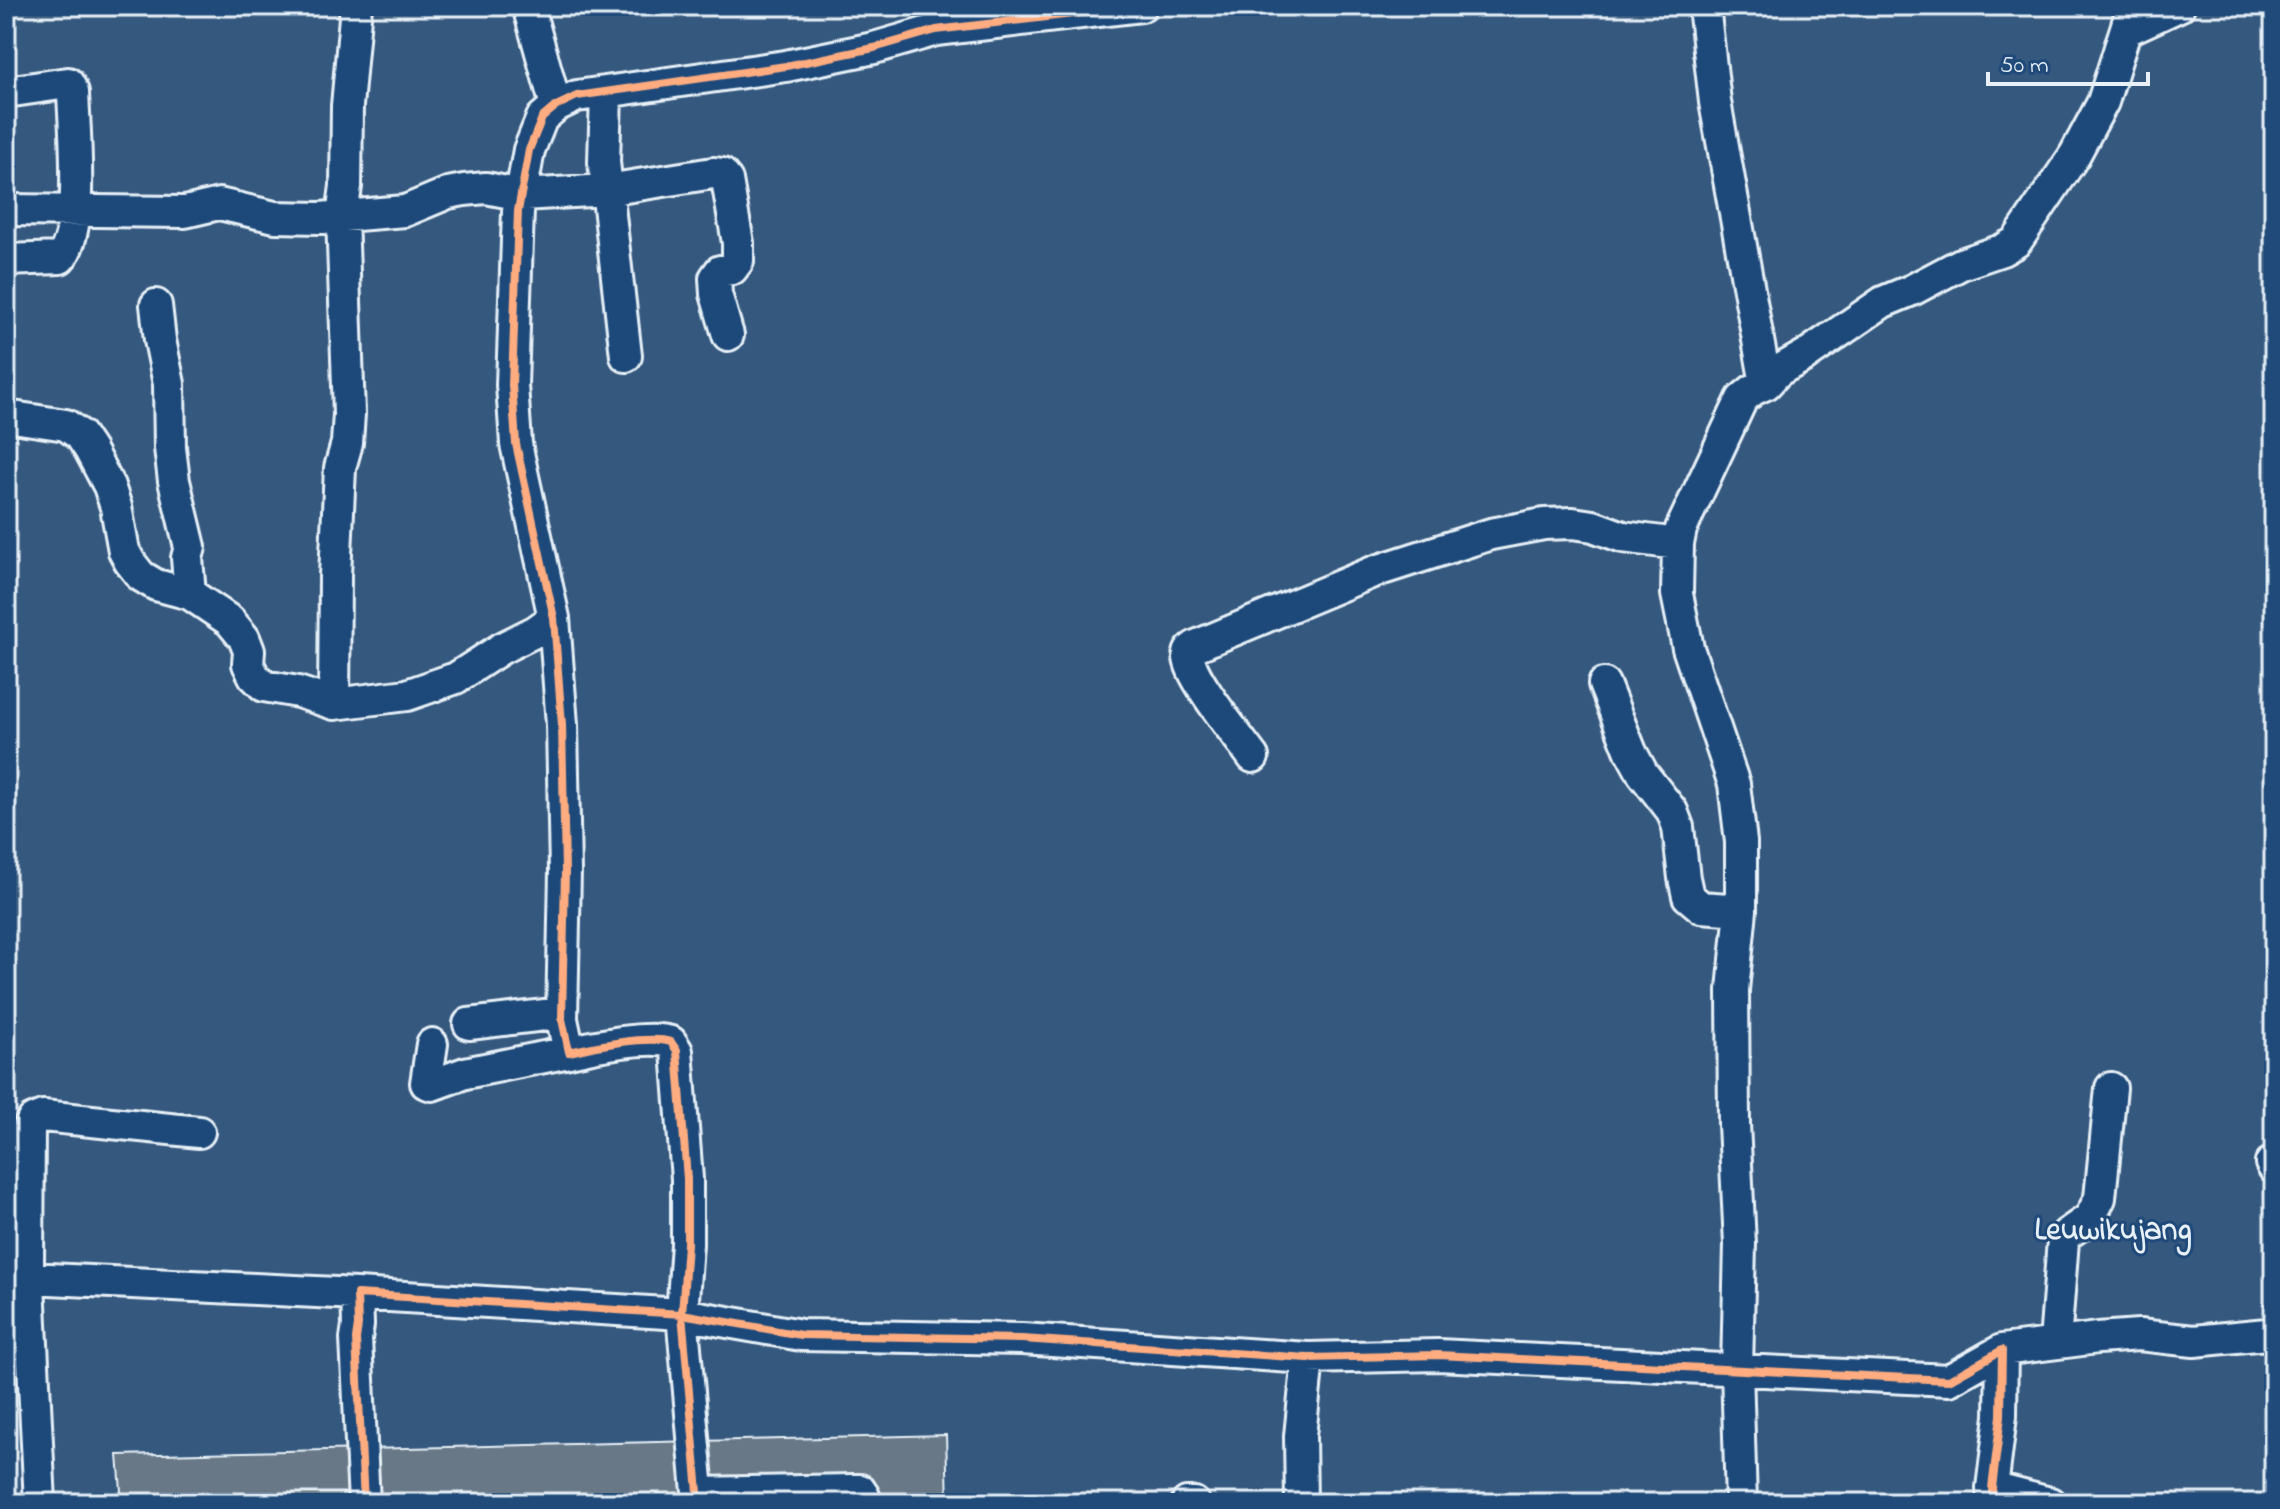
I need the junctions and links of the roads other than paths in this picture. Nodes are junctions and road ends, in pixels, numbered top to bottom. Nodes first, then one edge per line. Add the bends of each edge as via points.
1 (356, 6) edge
2 (528, 6) edge
3 (1141, 6) edge
4 (1704, 6) edge
5 (2179, 6) edge
6 (2130, 18) edge
7 (6, 92) edge
8 (606, 93) junction
9 (556, 106) junction
10 (607, 190) junction
11 (522, 195) junction
12 (6, 210) edge
13 (76, 210) junction
14 (342, 216) junction
15 (6, 260) edge
16 (156, 305) dead end
17 (728, 335) dead end
18 (626, 356) dead end
19 (1754, 392) junction
20 (6, 416) edge
21 (1680, 537) junction
22 (190, 594) junction
23 (554, 618) junction
24 (1604, 684) dead end
25 (334, 704) junction
26 (1253, 757) dead end
27 (1741, 910) junction
28 (562, 1000) junction
29 (469, 1024) dead end
30 (432, 1044) dead end
31 (569, 1052) junction
32 (2111, 1088) dead end
33 (199, 1132) dead end
34 (29, 1278) junction
35 (357, 1294) junction
36 (682, 1314) junction
37 (2267, 1334) dead end
38 (2055, 1343) junction
39 (2002, 1350) junction
40 (1308, 1358) junction
41 (1737, 1369) junction
42 (1992, 1495) edge
43 (699, 1498) edge
44 (40, 1503) edge
45 (364, 1503) edge
46 (864, 1503) edge
47 (1187, 1503) edge
48 (1194, 1503) edge
49 (1301, 1503) edge
50 (1741, 1503) edge
51 (2050, 1503) edge

1 - 14 street
2 - 9 street
3 - 8 street via 936,30 786,66
4 - 19 street
5 - 6 street
6 - 19 street via 2103,102 2016,242 1883,302
7 - 13 street via 71,85
8 - 9 street via 577,96
8 - 10 street
9 - 11 street via 542,118 529,150
10 - 11 street
10 - 17 street via 722,174 738,243 738,261 715,278
10 - 18 street
11 - 14 street via 464,190 405,211
11 - 23 street via 512,385 516,444
12 - 13 street
13 - 14 street via 185,212 219,204 275,217
13 - 15 street via 66,253 60,258
14 - 25 street via 349,414 340,468
16 - 22 street via 169,384 174,481 190,547
19 - 21 street
20 - 22 street via 66,425 80,435 109,486 130,562 156,585
21 - 26 street via 1623,537 1573,523 1491,534 1373,572 1198,645 1189,654 1194,674
21 - 27 street via 1677,594 1688,648 1734,784
22 - 25 street via 230,621 244,638 248,664 264,686
23 - 25 street via 456,678 407,695
23 - 28 street via 562,725
24 - 27 street via 1631,752 1672,811 1688,896 1701,907
27 - 41 street via 1733,990 1740,1244
28 - 29 street
28 - 31 street
30 - 31 street via 426,1083 432,1085
31 - 36 street via 662,1039 677,1051 687,1179
32 - 38 street via 2100,1198 2090,1218 2063,1240
33 - 34 street via 43,1116 33,1120
34 - 35 street
34 - 44 street
35 - 36 street
35 - 45 street
36 - 40 street via 801,1335 1022,1339
36 - 43 street
37 - 38 street via 2194,1341 2139,1335
38 - 39 street
39 - 41 street via 1949,1380
39 - 42 street
40 - 41 street via 1438,1355
40 - 49 street via 1300,1436
41 - 50 street
42 - 51 street
43 - 46 street via 860,1490
47 - 48 street

